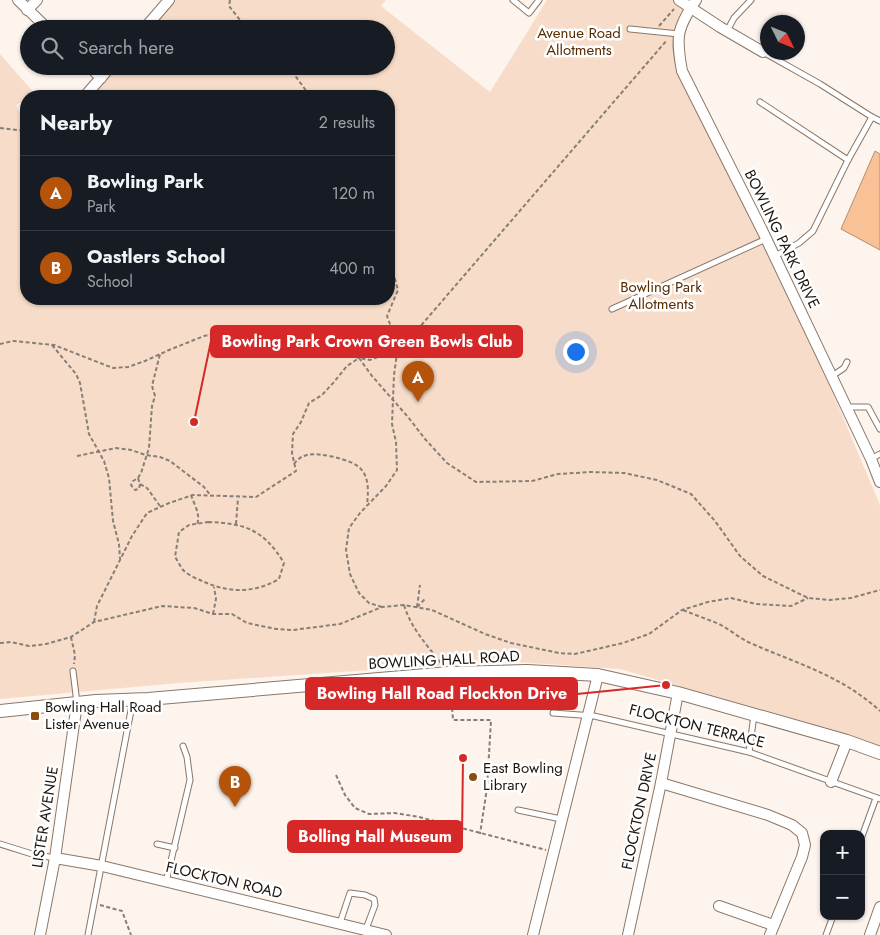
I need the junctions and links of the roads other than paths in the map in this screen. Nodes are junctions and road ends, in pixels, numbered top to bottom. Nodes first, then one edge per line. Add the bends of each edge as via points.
1 (18, 0) edge
2 (37, 0) edge
3 (169, 0) edge
4 (513, 0) edge
5 (539, 0) edge
6 (750, 0) edge
7 (678, 2) edge
8 (694, 4) edge
9 (27, 10) junction
10 (38, 20) edge
11 (152, 20) edge
12 (630, 29) dead end
13 (727, 31) junction
14 (675, 34) junction
15 (760, 50) edge
16 (777, 60) edge
17 (98, 75) edge
18 (104, 75) edge
19 (101, 78) junction
20 (90, 90) edge
21 (760, 102) dead end
22 (872, 116) junction
23 (880, 121) edge
24 (848, 160) junction
25 (767, 239) junction
26 (775, 256) junction
27 (612, 309) dead end
28 (847, 362) dead end
29 (832, 376) junction
30 (846, 407) junction
31 (880, 429) edge
32 (876, 457) edge
33 (880, 482) edge
34 (73, 671) road end
35 (598, 675) junction
36 (678, 693) junction
37 (134, 700) junction
38 (77, 703) junction
39 (0, 711) edge
40 (553, 713) dead end
41 (754, 714) junction
42 (587, 715) junction
43 (671, 733) junction
44 (847, 741) junction
45 (183, 746) dead end
46 (749, 752) junction
47 (880, 753) edge
48 (831, 782) junction
49 (661, 783) junction
50 (878, 799) edge
51 (518, 810) dead end
52 (561, 818) junction
53 (864, 830) edge
54 (0, 844) edge
55 (157, 844) dead end
56 (175, 848) junction
57 (55, 858) junction
58 (102, 866) junction
59 (166, 882) junction
60 (719, 906) dead end
61 (880, 907) edge
62 (831, 920) edge
63 (340, 924) junction
64 (366, 929) junction
65 (772, 930) edge
66 (40, 935) edge
67 (88, 935) edge
68 (386, 935) edge
69 (533, 935) edge
70 (628, 935) edge
71 (826, 935) edge
72 (870, 935) edge

1 - 9 street
2 - 9 street
3 - 11 street
4 - 5 lane via 529,13
6 - 13 lane
7 - 8 street
8 - 13 street
8 - 14 street, BOWLING PARK DRIVE
9 - 10 street
12 - 14 lane
13 - 15 street
14 - 25 street, BOWLING PARK DRIVE via 682,72
16 - 22 lane
17 - 19 street
18 - 19 street
19 - 20 street
21 - 24 lane
22 - 23 lane
22 - 24 lane
24 - 26 lane via 813,231
25 - 26 street, BOWLING PARK DRIVE
25 - 27 lane
26 - 29 street, BOWLING PARK DRIVE
28 - 29 lane
29 - 30 street, BOWLING PARK DRIVE
30 - 31 lane via 868,407
30 - 32 street, BOWLING PARK DRIVE
32 - 33 street, BOWLING PARK DRIVE
34 - 38 lane
35 - 36 street, BOWLING HALL ROAD
35 - 37 street, BOWLING HALL ROAD via 527,671 449,673
35 - 42 street
36 - 41 street, BOWLING HALL ROAD
36 - 43 street, FLOCKTON DRIVE
37 - 38 street, BOWLING HALL ROAD
37 - 58 lane
38 - 39 street, BOWLING HALL ROAD
38 - 57 street, LISTER AVENUE
40 - 42 lane, FLOCKTON TERRACE
41 - 44 street, BOWLING HALL ROAD
41 - 46 lane
42 - 43 lane, FLOCKTON TERRACE
42 - 52 street
43 - 46 lane, FLOCKTON TERRACE
43 - 49 street, FLOCKTON DRIVE
44 - 47 street, BOWLING HALL ROAD
44 - 48 street
45 - 56 lane via 188,756 190,780
46 - 48 lane, FLOCKTON TERRACE
48 - 50 lane, FLOCKTON TERRACE
49 - 65 street via 768,815 802,833 806,846
49 - 70 street, FLOCKTON DRIVE
50 - 53 lane
51 - 52 lane
52 - 69 street
54 - 57 lane
55 - 56 lane
56 - 59 lane
57 - 58 street, FLOCKTON ROAD
57 - 66 street, LISTER AVENUE
58 - 59 street, FLOCKTON ROAD
58 - 67 lane
59 - 63 street, FLOCKTON ROAD
60 - 65 street
61 - 72 street
62 - 71 lane
63 - 64 street, FLOCKTON ROAD
63 - 64 lane via 350,893 365,895 374,899 375,905
64 - 68 street, FLOCKTON ROAD

